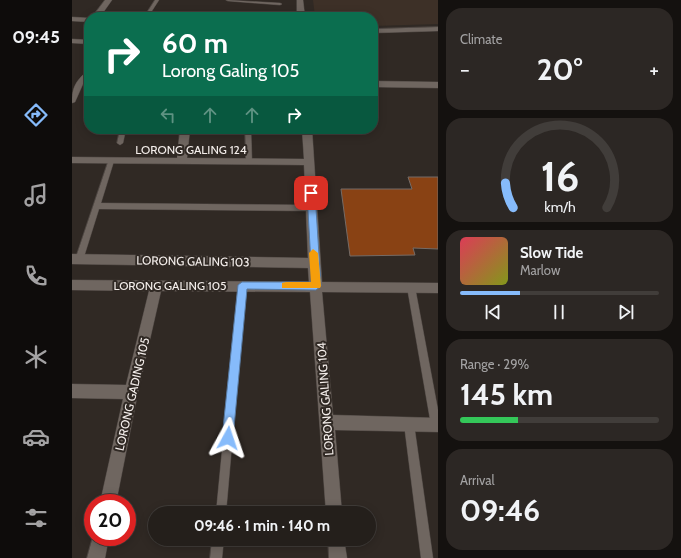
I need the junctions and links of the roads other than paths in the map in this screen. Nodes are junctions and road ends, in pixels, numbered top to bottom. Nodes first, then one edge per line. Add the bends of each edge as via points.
1 (109, 0) edge
2 (157, 0) edge
3 (228, 0) edge
4 (300, 0) edge
5 (280, 4) dead end
6 (100, 12) edge
7 (149, 12) edge
8 (301, 12) edge
9 (72, 19) edge
10 (84, 20) edge
11 (438, 30) edge
12 (378, 31) edge
13 (72, 41) edge
14 (84, 42) edge
15 (84, 78) edge
16 (378, 84) edge
17 (438, 85) edge
18 (72, 100) edge
19 (122, 134) edge
20 (185, 134) edge
21 (248, 134) edge
22 (307, 134) edge
23 (120, 144) dead end
24 (72, 160) edge
25 (111, 161) junction
26 (182, 161) junction
27 (249, 162) junction
28 (310, 162) junction
29 (96, 206) junction
30 (312, 208) junction
31 (76, 260) edge
32 (314, 263) junction
33 (72, 285) edge
34 (242, 285) junction
35 (156, 286) junction
36 (316, 286) junction
37 (411, 287) junction
38 (438, 288) edge
39 (72, 391) edge
40 (131, 392) junction
41 (326, 422) junction
42 (409, 424) junction
43 (437, 425) edge
44 (110, 494) edge
45 (221, 506) edge
46 (333, 506) edge
47 (99, 546) edge
48 (217, 546) edge
49 (337, 546) edge
50 (96, 558) edge
51 (216, 558) edge
52 (338, 558) edge
53 (427, 558) edge

1 - 6 street
2 - 7 lane
3 - 5 lane
4 - 8 street
9 - 10 street
11 - 12 street
13 - 14 lane
15 - 18 street via 79,83
16 - 17 street
19 - 23 lane
20 - 26 street
21 - 27 lane
22 - 28 street, LORONG GALING 104
24 - 25 street, LORONG GALING 124
25 - 26 street, LORONG GALING 124
25 - 29 lane
26 - 27 street, LORONG GALING 124
27 - 28 street, LORONG GALING 124
28 - 30 street, LORONG GALING 104
29 - 30 lane
29 - 31 lane
30 - 32 street, LORONG GALING 104
31 - 32 street, LORONG GALING 103
32 - 36 street, LORONG GALING 104
33 - 35 street, LORONG GALING 105
34 - 35 street, LORONG GALING 105
34 - 36 street, LORONG GALING 105
34 - 45 lane
35 - 40 street, LORONG GADING 105
36 - 37 street
36 - 41 street, LORONG GALING 104
37 - 38 street
37 - 43 lane
39 - 40 street
40 - 44 street, LORONG GADING 105
41 - 42 street
41 - 46 street, LORONG GALING 104
42 - 43 street
42 - 53 lane
47 - 50 street
48 - 51 lane
49 - 52 street

